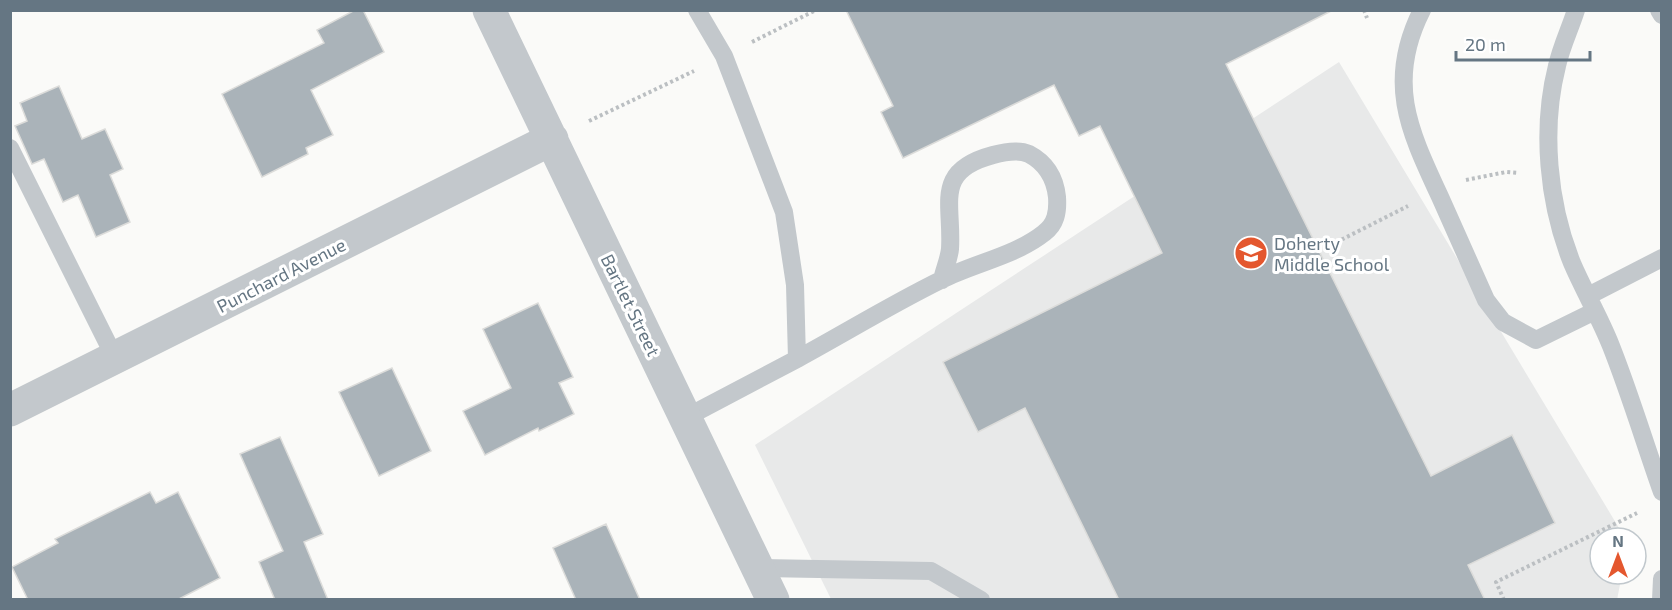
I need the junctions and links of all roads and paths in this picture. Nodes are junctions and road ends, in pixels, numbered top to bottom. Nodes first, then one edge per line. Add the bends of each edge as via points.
1 (489, 10) edge
2 (697, 10) edge
3 (1364, 10) edge
4 (1422, 10) edge
5 (1576, 10) edge
6 (1659, 10) edge
7 (1662, 15) edge
8 (1367, 18) dead end
9 (552, 139) junction
10 (10, 148) edge
11 (1552, 179) junction
12 (1437, 192) junction
13 (1331, 245) dead end
14 (1662, 258) edge
15 (942, 280) junction
16 (1591, 303) junction
17 (115, 358) junction
18 (797, 359) junction
19 (10, 410) edge
20 (685, 418) junction
21 (1662, 492) edge
22 (1644, 509) dead end
23 (758, 568) junction
24 (1662, 579) edge
25 (772, 600) edge
26 (981, 600) edge
27 (1504, 600) edge
28 (1661, 600) edge

1 - 9 street, Bartlet Street
2 - 18 lane via 724,56 784,212 795,285
3 - 8 path
4 - 12 lane via 1411,32 1405,104 1412,135
5 - 11 lane via 1557,64 1550,101
6 - 7 lane
9 - 17 street, Punchard Avenue
9 - 20 street, Bartlet Street
10 - 17 lane
11 - 12 path via 1506,172 1454,183
11 - 16 lane via 1572,263
12 - 13 path
12 - 16 lane via 1486,300 1503,322 1536,340
14 - 16 lane
15 - 15 lane via 1025,246 1055,222 1058,208 1053,176 1039,160 1025,152 997,154 979,159 951,183 950,251
15 - 18 lane
16 - 21 lane via 1610,345
17 - 19 street, Punchard Avenue
18 - 20 lane
20 - 23 street, Bartlet Street
22 - 27 path via 1496,582
23 - 25 street, Bartlet Street
23 - 26 lane via 931,571
24 - 28 lane

